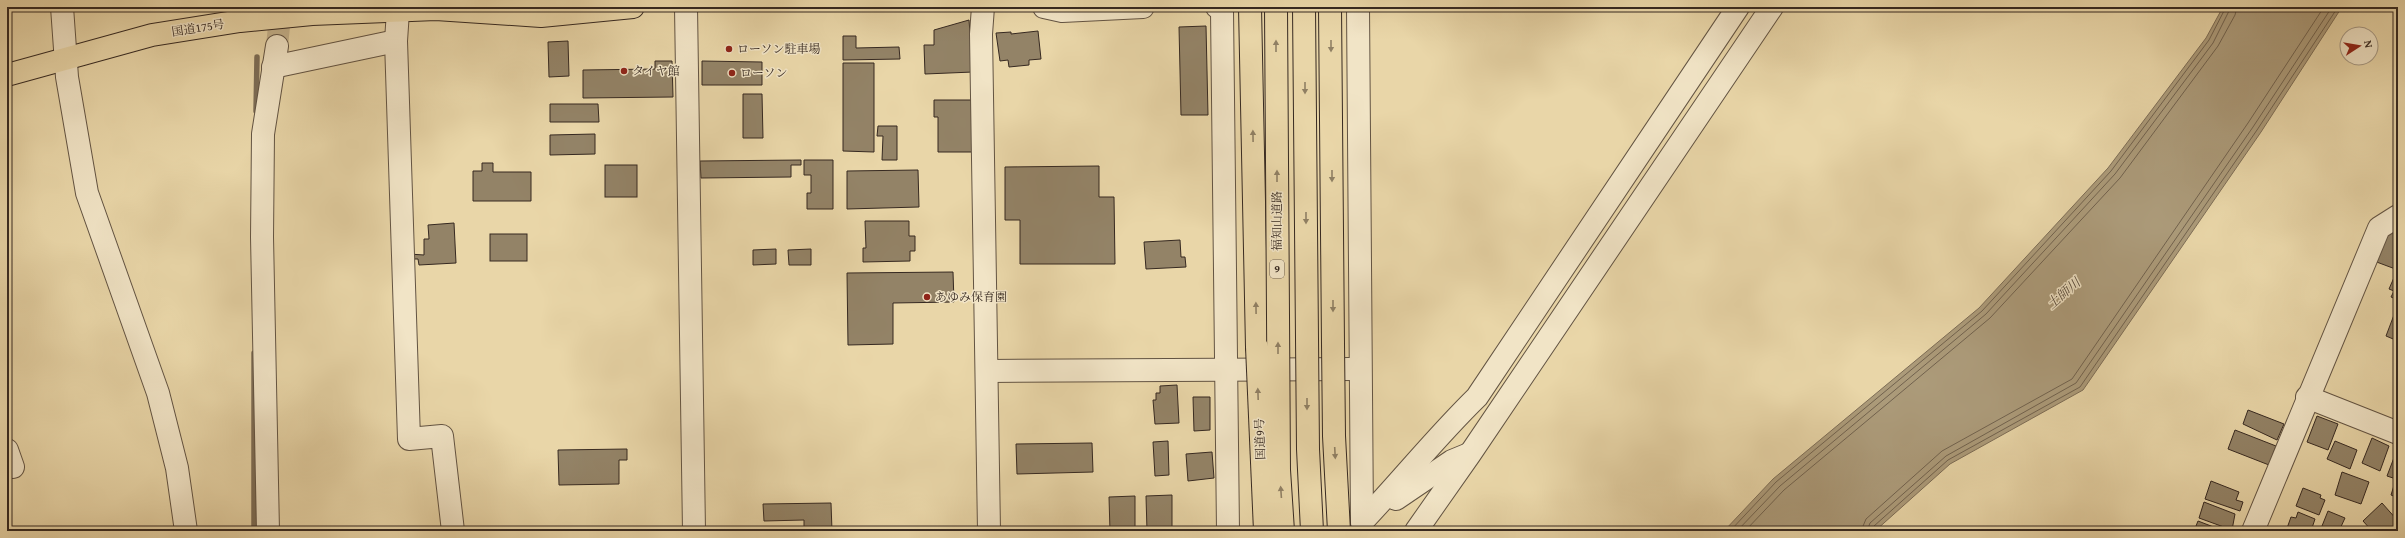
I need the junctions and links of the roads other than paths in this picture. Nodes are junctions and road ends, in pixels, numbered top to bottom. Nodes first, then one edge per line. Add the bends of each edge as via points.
1 (62, 7) edge
2 (633, 7) edge
3 (686, 7) edge
4 (983, 7) edge
5 (1044, 7) edge
6 (1143, 7) edge
7 (1216, 7) edge
8 (1250, 7) edge
9 (1276, 7) edge
10 (1304, 7) edge
11 (1330, 7) edge
12 (1358, 7) edge
13 (1738, 7) edge
14 (1772, 7) edge
15 (428, 8) edge
16 (398, 10) junction
17 (396, 41) junction
18 (277, 46) tunnel mouth
19 (67, 57) junction
20 (274, 67) junction
21 (7, 75) edge
22 (2398, 216) edge
23 (1361, 369) junction
24 (1225, 370) junction
25 (988, 371) junction
26 (2307, 397) junction
27 (2398, 433) edge
28 (1470, 454) junction
29 (1357, 527) edge
30 (186, 531) edge
31 (268, 531) edge
32 (453, 531) edge
33 (694, 531) edge
34 (989, 531) edge
35 (1228, 531) edge
36 (1265, 531) edge
37 (1283, 531) edge
38 (1312, 531) edge
39 (1339, 531) edge
40 (1416, 531) edge
41 (2253, 531) edge

1 - 19 street
2 - 15 highway, 国道175号 via 541,16
3 - 33 street
4 - 25 street via 981,34
5 - 6 street via 1062,11
7 - 24 street via 1222,11
36 -> 8 highway, 国道9号 / 9, bridge via 1257,347
37 -> 9 highway, 福知山道路 / 9, bridge via 1279,470
10 -> 38 highway, bridge via 1308,449
11 -> 39 highway, bridge via 1334,436
12 - 23 street
13 - 29 street via 1477,397 1448,425 1409,472
14 - 28 street
15 - 16 highway, 国道175号
16 - 17 street
16 - 19 highway, 国道175号 via 240,21 152,35
17 - 20 street
17 - 32 street via 408,439 442,436
18 - 20 street
19 - 21 highway, 国道175号
19 - 30 street via 67,78 87,194 158,394 177,468
20 - 31 street via 263,134
22 - 26 street via 2379,228
23 - 24 street
23 - 29 street
24 - 25 street
24 - 35 street
25 - 34 street
26 - 27 street
26 - 41 street
28 - 29 street via 1452,461
28 - 40 street

